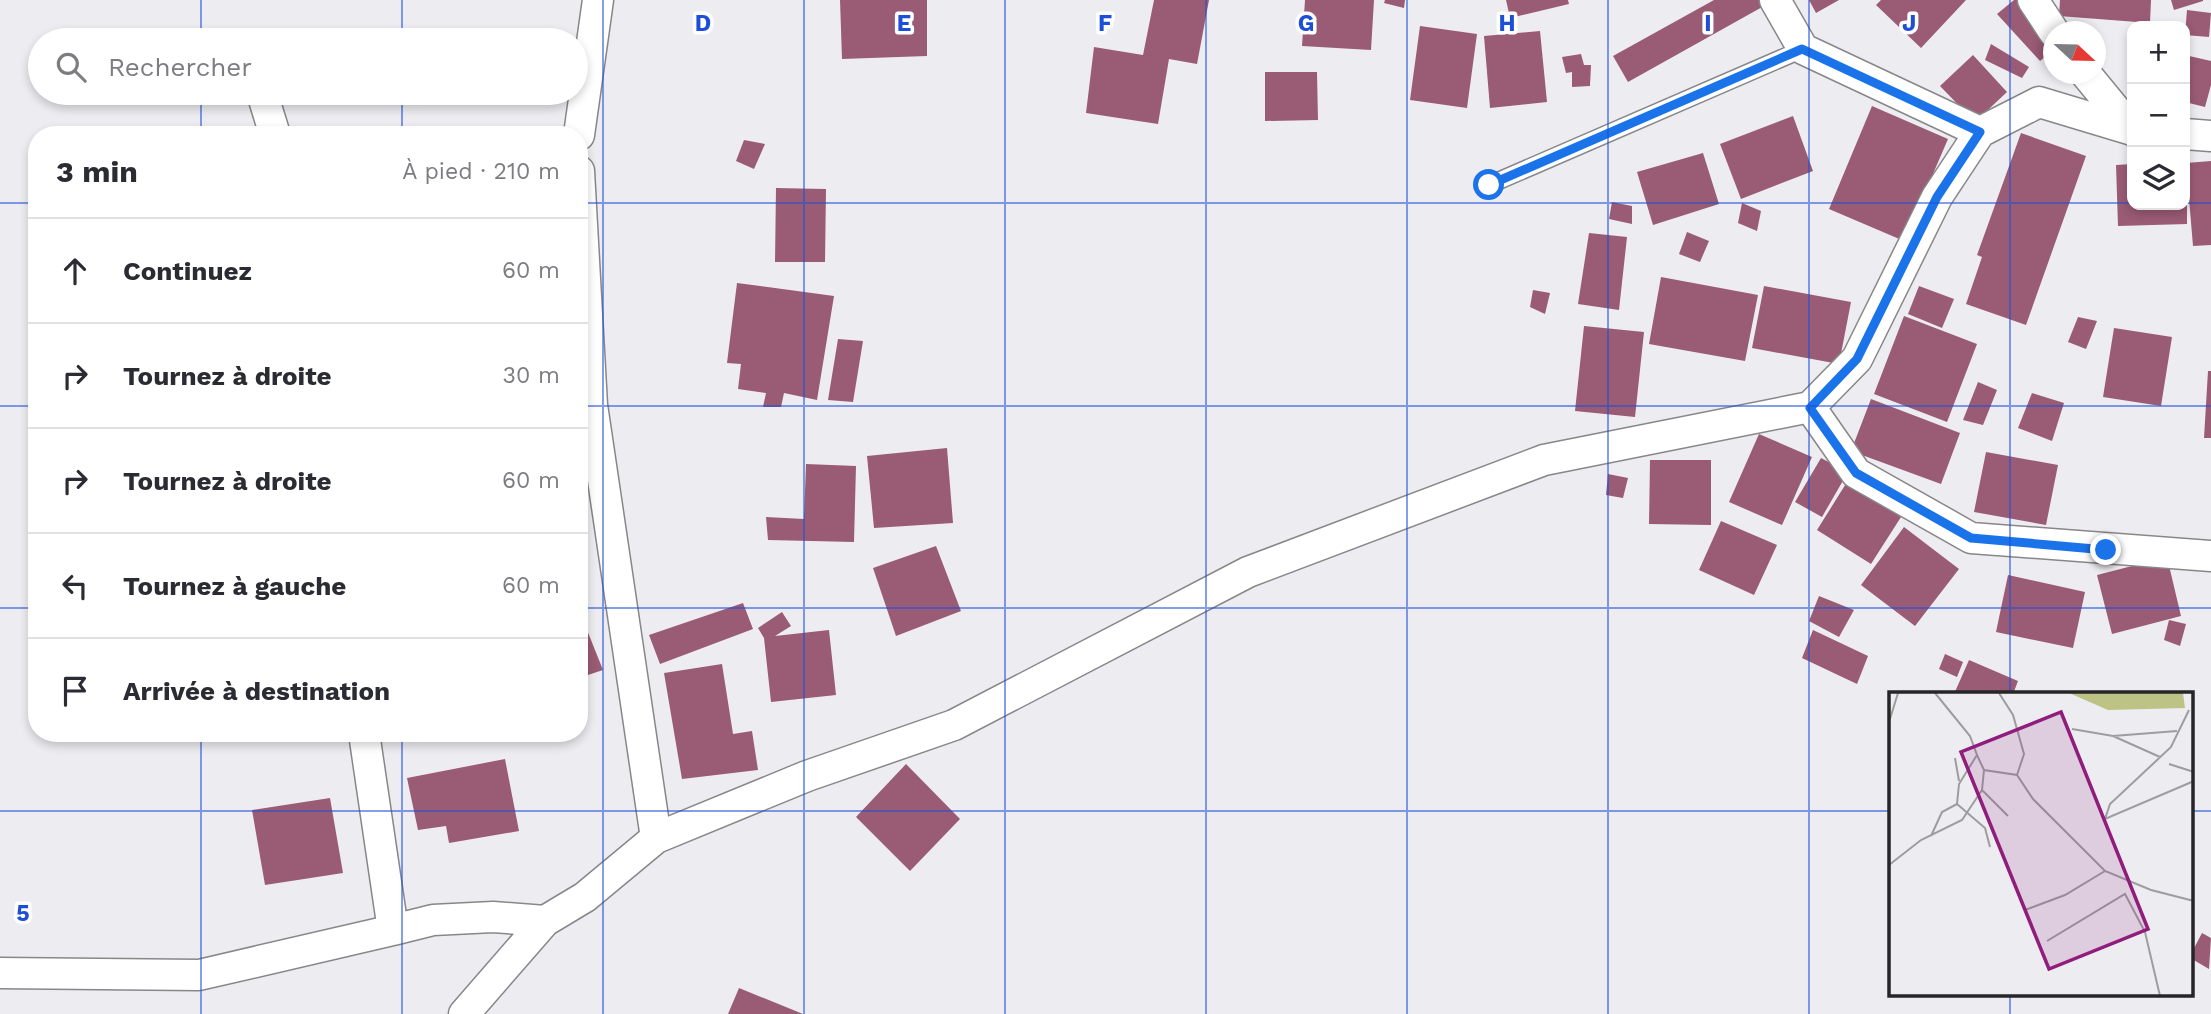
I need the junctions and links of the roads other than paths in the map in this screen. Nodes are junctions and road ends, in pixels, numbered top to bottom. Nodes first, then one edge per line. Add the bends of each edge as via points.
1 (598, 0) edge
2 (1775, 0) edge
3 (2033, 0) edge
4 (2047, 21) edge
5 (1802, 49) junction
6 (588, 71) edge
7 (2094, 84) edge
8 (266, 105) edge
9 (583, 105) edge
10 (2127, 124) edge
11 (272, 126) edge
12 (580, 126) edge
13 (2127, 128) edge
14 (1980, 132) junction
15 (2190, 134) edge
16 (2211, 136) edge
17 (1489, 185) dead end
18 (588, 333) edge
19 (1810, 408) junction
20 (2211, 556) edge
21 (365, 742) edge
22 (656, 838) junction
23 (545, 921) junction
24 (393, 930) junction
25 (0, 973) edge
26 (464, 1014) edge

1 - 6 street
2 - 5 street
3 - 4 street
5 - 14 street
5 - 17 lane
7 - 10 street
8 - 11 street
9 - 12 street
13 - 14 street via 2039,102
14 - 19 street via 1937,197 1857,359
15 - 16 street
18 - 22 street via 592,405
19 - 20 street via 1856,473 1971,538
19 - 22 street via 1531,465 1248,572 954,725 807,776
21 - 24 street
22 - 23 street via 585,897
23 - 24 street via 493,917 433,920
23 - 26 street
24 - 25 street via 199,975

